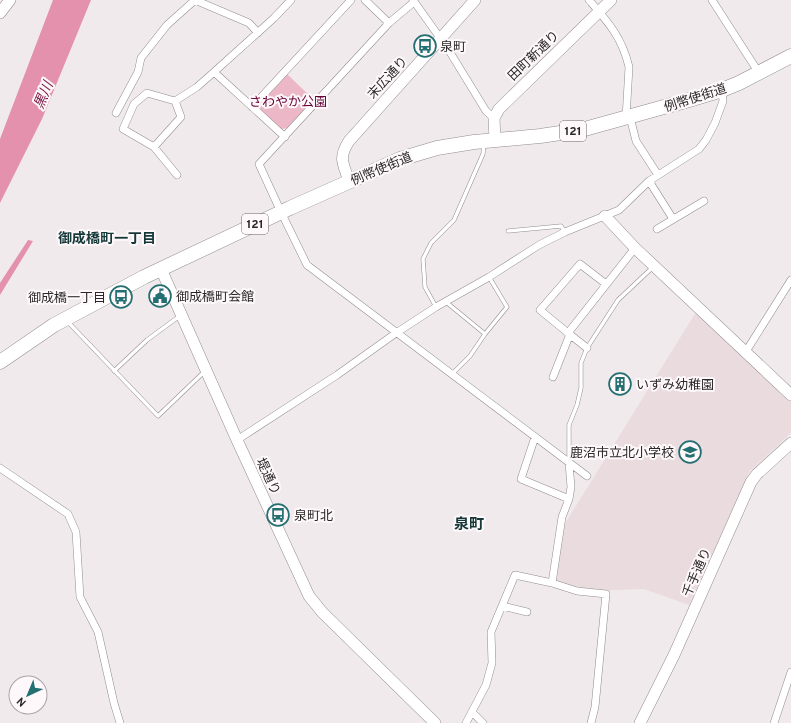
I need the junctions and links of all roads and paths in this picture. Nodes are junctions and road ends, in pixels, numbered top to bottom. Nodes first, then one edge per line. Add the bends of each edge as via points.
1 (10, 0) edge
2 (291, 0) edge
3 (350, 0) edge
4 (365, 0) edge
5 (475, 0) edge
6 (589, 0) edge
7 (611, 0) edge
8 (712, 0) edge
9 (414, 1) edge
10 (599, 11) junction
11 (0, 13) edge
12 (389, 23) junction
13 (258, 33) junction
14 (440, 40) junction
15 (791, 56) edge
16 (214, 72) junction
17 (759, 73) junction
18 (722, 90) junction
19 (175, 101) junction
20 (252, 107) junction
21 (116, 113) dead end
22 (628, 117) junction
23 (494, 118) junction
24 (285, 137) junction
25 (490, 141) junction
26 (154, 147) junction
27 (177, 174) dead end
28 (658, 175) junction
29 (350, 181) junction
30 (649, 181) junction
31 (704, 201) dead end
32 (281, 212) junction
33 (605, 216) junction
34 (674, 220) junction
35 (657, 229) dead end
36 (508, 231) dead end
37 (565, 232) junction
38 (635, 248) junction
39 (654, 266) junction
40 (161, 269) junction
41 (489, 277) junction
42 (791, 280) edge
43 (606, 284) junction
44 (446, 302) junction
45 (436, 306) junction
46 (181, 314) junction
47 (65, 319) junction
48 (396, 333) junction
49 (569, 333) junction
50 (486, 334) junction
51 (587, 348) junction
52 (745, 352) junction
53 (0, 362) edge
54 (206, 370) junction
55 (114, 371) junction
56 (452, 374) junction
57 (553, 377) dead end
58 (791, 395) edge
59 (535, 437) junction
60 (237, 440) junction
61 (791, 443) edge
62 (569, 463) junction
63 (0, 468) edge
64 (586, 476) dead end
65 (569, 499) junction
66 (552, 584) junction
67 (502, 606) junction
68 (527, 612) dead end
69 (791, 672) edge
70 (472, 712) junction
71 (120, 723) edge
72 (436, 723) edge
73 (466, 723) edge
74 (483, 723) edge
75 (591, 723) edge
76 (640, 723) edge
77 (774, 723) edge

1 - 11 street
2 - 13 street
3 - 20 street
4 - 12 street
5 - 14 street, 末広通り
6 - 10 street
7 - 10 street, 田町新通り
8 - 17 street
9 - 12 street
9 - 14 street
10 - 22 street via 616,33 627,59
10 - 23 street, 田町新通り via 498,109
12 - 24 street
13 - 16 street
13 - 21 street via 249,23 195,0 167,25 141,58 138,72
14 - 23 street via 486,111
14 - 29 street, 末広通り via 343,150 342,158
15 - 17 highway, 例幣使街道 / 121
16 - 19 street
16 - 20 street
17 - 18 highway, 例幣使街道 / 121
18 - 22 highway, 例幣使街道 / 121
18 - 28 street via 723,101 706,140 699,149
19 - 26 street via 182,117
19 - 26 street via 147,93 134,104 123,129
20 - 24 street
22 - 25 highway, 例幣使街道 / 121 via 581,130
22 - 28 street via 636,142
23 - 25 street
24 - 32 street via 259,164
25 - 29 highway, 例幣使街道 / 121 via 437,148 411,155
25 - 45 lane via 454,220 431,244 423,259 425,287
26 - 27 street
28 - 30 street
29 - 32 highway, 例幣使街道 / 121
30 - 33 street via 619,210
30 - 34 street
31 - 34 street
32 - 40 highway, 例幣使街道 / 121
32 - 48 street via 307,265
33 - 37 street
33 - 38 street
34 - 35 street
36 - 37 lane via 561,226
37 - 41 street via 539,245
38 - 39 street
38 - 43 street
39 - 51 lane via 618,300
39 - 52 street
40 - 46 street, 堤通り
40 - 47 highway, 例幣使街道 / 121
41 - 44 street
41 - 50 lane via 507,307
42 - 52 street
43 - 49 street
43 - 49 street via 580,264 540,310
44 - 45 street
44 - 50 lane
45 - 48 street
46 - 54 street, 堤通り
46 - 55 lane via 147,340
47 - 53 highway, 例幣使街道 / 121
47 - 55 lane
48 - 56 street
48 - 60 street
49 - 51 street
49 - 57 street
50 - 56 lane via 470,356
51 - 62 lane via 581,363 581,388 569,425
52 - 58 street
54 - 55 lane via 158,416
54 - 60 street, 堤通り
56 - 59 street
59 - 62 street
59 - 65 street via 521,478
60 - 72 street, 堤通り via 309,596 322,612
61 - 76 street, 千手通り via 751,482 674,655
62 - 64 street
62 - 65 street
63 - 71 street via 68,514 76,532 80,597 98,632
65 - 66 street via 562,517
66 - 67 street via 515,575
66 - 75 street via 606,594 595,707
67 - 68 street
67 - 70 street via 491,632 492,663 486,685
69 - 77 street
70 - 73 street
70 - 74 street

